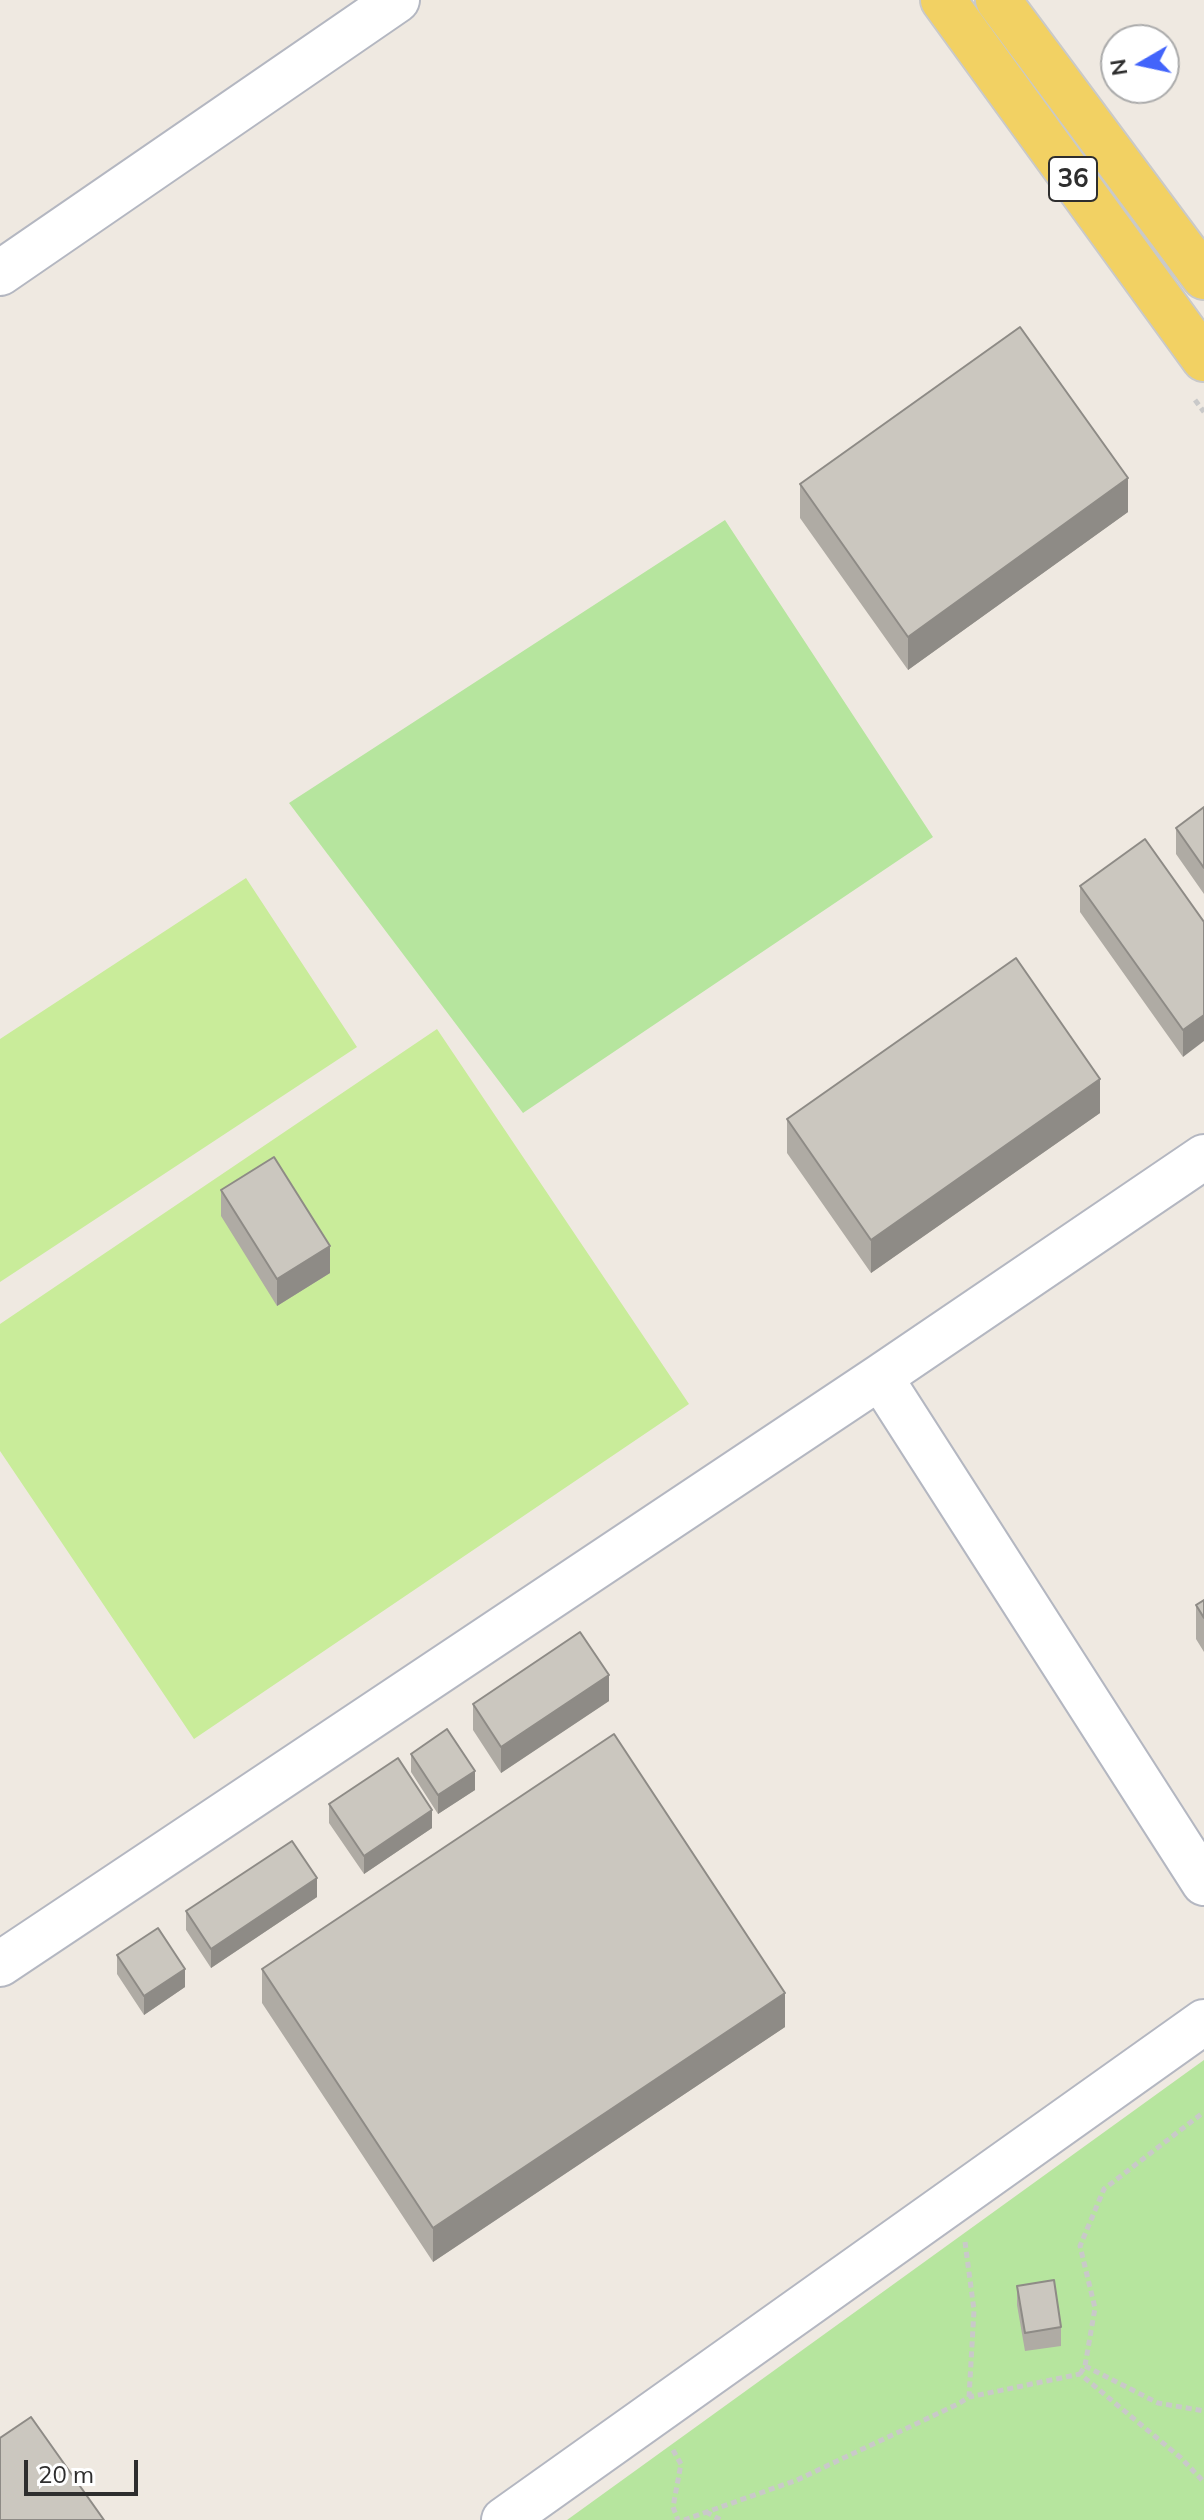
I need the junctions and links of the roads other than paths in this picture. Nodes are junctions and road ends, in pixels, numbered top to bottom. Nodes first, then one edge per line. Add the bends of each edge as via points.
1 (397, 0) edge
2 (943, 0) edge
3 (998, 0) edge
4 (0, 273) edge
5 (1204, 277) edge
6 (1204, 359) edge
7 (1204, 1157) edge
8 (880, 1377) junction
9 (1204, 1883) edge
10 (0, 1964) edge
11 (1204, 2022) edge
12 (504, 2520) edge

1 - 4 street
2 - 6 main road, 36
3 - 5 main road, 36
7 - 8 street
8 - 9 street
8 - 10 street
11 - 12 street

